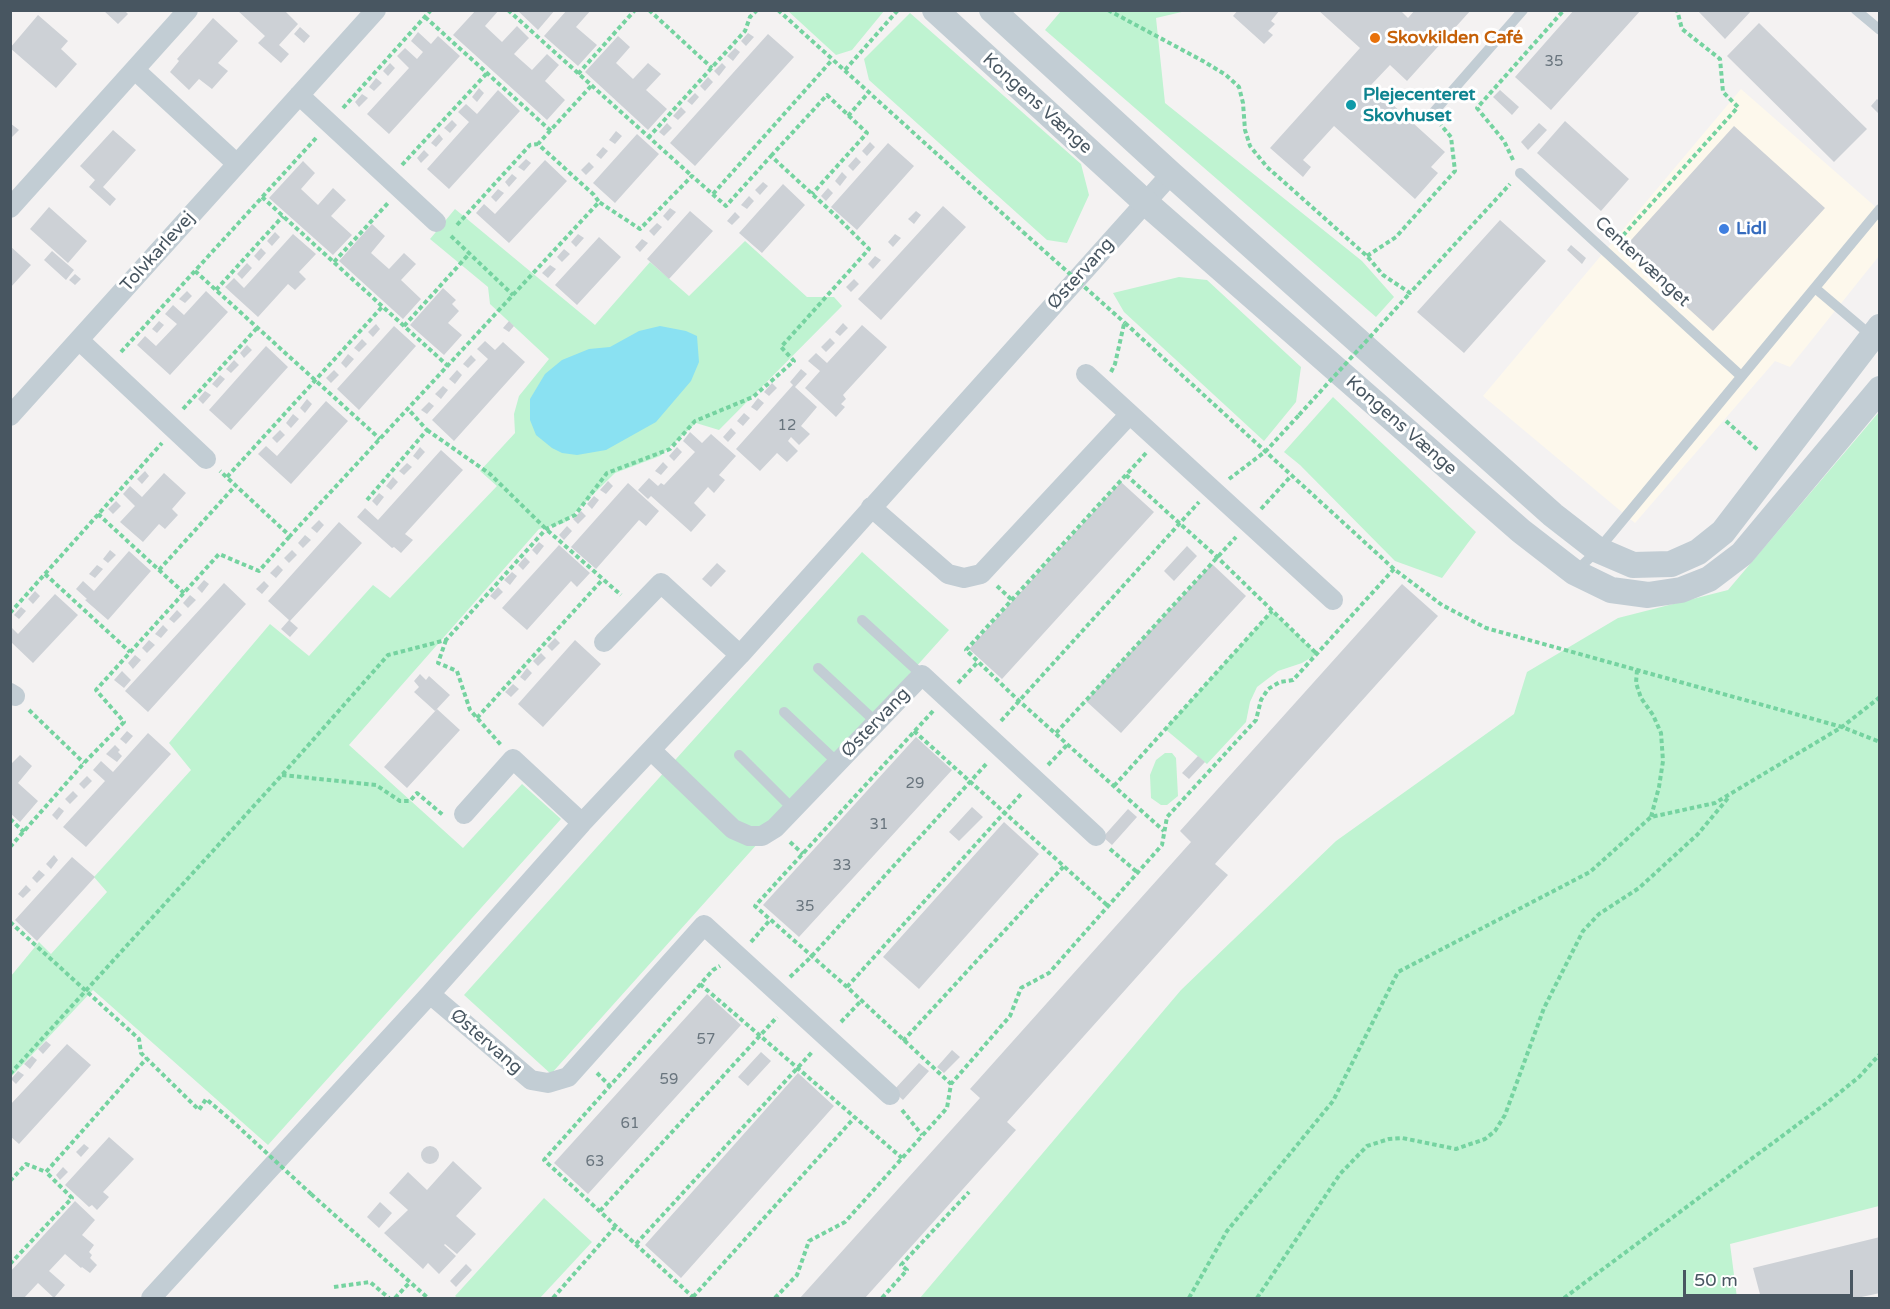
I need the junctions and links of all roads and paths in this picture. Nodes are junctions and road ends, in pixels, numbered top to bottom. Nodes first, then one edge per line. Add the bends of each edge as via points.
1 (188, 10) edge
2 (376, 10) edge
3 (431, 10) edge
4 (508, 10) edge
5 (636, 10) edge
6 (649, 10) edge
7 (757, 10) edge
8 (778, 10) edge
9 (898, 10) edge
10 (935, 10) edge
11 (992, 10) edge
12 (1108, 10) edge
13 (1523, 10) edge
14 (1564, 10) edge
15 (1677, 10) edge
16 (1856, 10) edge
17 (426, 17) junction
18 (1880, 30) edge
19 (832, 60) junction
20 (712, 68) junction
21 (135, 70) junction
22 (845, 70) junction
23 (487, 73) junction
24 (578, 74) junction
25 (591, 86) junction
26 (869, 92) junction
27 (300, 95) junction
28 (1432, 114) joint
29 (848, 116) junction
30 (329, 123) junction
31 (551, 131) junction
32 (648, 138) junction
33 (538, 144) junction
34 (771, 156) junction
35 (237, 164) junction
36 (1520, 173) junction
37 (1171, 174) junction
38 (692, 176) junction
39 (395, 184) junction
40 (713, 194) junction
41 (812, 194) junction
42 (262, 197) junction
43 (599, 202) junction
44 (1146, 203) junction
45 (10, 208) edge
46 (1880, 209) edge
47 (283, 216) junction
48 (442, 228) junction
49 (1608, 253) junction
50 (469, 254) junction
51 (1367, 256) junction
52 (334, 262) junction
53 (195, 271) junction
54 (1815, 288) junction
55 (216, 290) junction
56 (1410, 293) junction
57 (513, 295) junction
58 (382, 307) junction
59 (1125, 324) junction
60 (404, 326) junction
61 (257, 328) junction
62 (1877, 335) edge
63 (79, 340) junction
64 (448, 366) junction
65 (108, 367) junction
66 (1086, 374) dead end
67 (1741, 376) junction
68 (315, 381) junction
69 (1880, 388) edge
70 (1102, 389) junction
71 (408, 410) junction
72 (1713, 410) junction
73 (1130, 414) junction
74 (10, 416) edge
75 (172, 427) junction
76 (427, 430) junction
77 (380, 439) junction
78 (1158, 440) junction
79 (1266, 451) junction
80 (206, 459) joint
81 (1774, 465) junction
82 (1126, 475) junction
83 (1291, 476) junction
84 (227, 477) junction
85 (236, 485) junction
86 (1213, 490) junction
87 (367, 500) dead end
88 (871, 507) junction
89 (98, 514) junction
90 (1179, 523) junction
91 (1249, 523) junction
92 (546, 529) junction
93 (290, 536) junction
94 (1598, 550) junction
95 (1217, 557) junction
96 (1394, 569) junction
97 (159, 570) junction
98 (1574, 572) junction
99 (45, 574) junction
100 (603, 579) junction
101 (995, 584) dead end
102 (184, 593) junction
103 (1012, 600) junction
104 (1333, 600) dead end
105 (636, 608) junction
106 (1272, 610) junction
107 (10, 613) edge
108 (862, 620) dead end
109 (446, 640) junction
110 (604, 642) dead end
111 (130, 652) junction
112 (1317, 654) junction
113 (740, 655) junction
114 (978, 662) junction
115 (818, 668) dead end
116 (1637, 670) junction
117 (922, 675) junction
118 (13, 694) edge
119 (946, 697) junction
120 (1880, 697) edge
121 (1019, 701) junction
122 (784, 712) dead end
123 (477, 718) junction
124 (876, 722) junction
125 (1842, 727) junction
126 (914, 732) junction
127 (1056, 733) junction
128 (994, 742) junction
129 (1880, 742) edge
130 (1068, 744) junction
131 (652, 750) junction
132 (739, 755) dead end
133 (513, 759) junction
134 (837, 762) junction
135 (84, 763) junction
136 (282, 775) junction
137 (1034, 779) junction
138 (969, 782) junction
139 (1114, 786) junction
140 (1730, 795) junction
141 (793, 809) junction
142 (1004, 813) junction
143 (464, 814) joint
144 (1651, 817) junction
145 (10, 819) edge
146 (582, 823) junction
147 (24, 832) junction
148 (1165, 832) junction
149 (1096, 836) joint
150 (786, 839) dead end
151 (10, 847) edge
152 (803, 854) junction
153 (1064, 866) junction
154 (1137, 872) junction
155 (1108, 906) junction
156 (770, 920) junction
157 (10, 922) edge
158 (739, 957) junction
159 (811, 957) junction
160 (700, 984) junction
161 (847, 987) junction
162 (87, 991) junction
163 (430, 994) junction
164 (782, 997) junction
165 (861, 1001) junction
166 (760, 1036) junction
167 (826, 1037) junction
168 (903, 1041) junction
169 (1880, 1054) edge
170 (147, 1058) junction
171 (797, 1068) junction
172 (10, 1074) edge
173 (604, 1079) dead end
174 (951, 1084) junction
175 (610, 1086) junction
176 (890, 1095) joint
177 (855, 1117) junction
178 (922, 1135) junction
179 (902, 1158) junction
180 (46, 1172) junction
181 (10, 1181) edge
182 (969, 1192) dead end
183 (600, 1211) junction
184 (615, 1227) junction
185 (636, 1244) junction
186 (10, 1264) edge
187 (410, 1282) junction
188 (334, 1287) dead end
189 (693, 1298) edge
190 (150, 1299) edge
191 (389, 1299) edge
192 (395, 1299) edge
193 (428, 1299) edge
194 (553, 1299) edge
195 (775, 1299) edge
196 (882, 1299) edge
197 (1189, 1299) edge
198 (1257, 1299) edge
199 (1564, 1299) edge

1 - 21 street
2 - 27 street, Tolvkarlevej
3 - 17 path
4 - 24 path
5 - 24 path
6 - 20 path
7 - 20 path via 745,31
8 - 19 path
9 - 22 path
10 - 44 street, Kongens Vænge
11 - 37 street, Kongens Vænge
12 - 51 path via 1226,75 1239,87 1250,146 1267,167
13 - 28 lane
14 - 36 path via 1477,108 1504,141
15 - 49 path via 1682,29 1720,59 1723,92 1738,106
16 - 18 lane
17 - 23 path
17 - 30 path
19 - 22 path
19 - 40 path
20 - 32 path
21 - 35 street
21 - 45 street
22 - 26 path
23 - 31 path
23 - 39 path
24 - 25 path
25 - 31 path
25 - 32 path
26 - 29 path
26 - 59 path, bridge
27 - 30 street
27 - 35 street, Tolvkarlevej
28 - 51 path via 1451,137 1455,171 1396,237
29 - 34 path via 826,95
29 - 41 path via 867,133
30 - 39 street
30 - 42 path
31 - 33 path
32 - 38 path
33 - 43 path
33 - 48 path via 530,145
34 - 40 path via 726,206
34 - 41 path
35 - 63 street, Tolvkarlevej
36 - 49 lane, Centervænget
36 - 56 path
37 - 44 street, Østervang
37 - 94 street, Kongens Vænge via 1553,515
38 - 40 path
38 - 43 path via 640,229
39 - 48 street
39 - 52 path
41 - 92 path via 869,249 782,348 794,361 753,397 695,421 670,449 606,473 574,515
42 - 47 path
42 - 53 path
43 - 57 path
44 - 88 street, Østervang
44 - 98 street, Kongens Vænge via 1521,531
46 - 54 lane
47 - 52 path
47 - 55 path
48 - 50 path
49 - 67 lane, Centervænget
50 - 57 path
50 - 60 path
51 - 56 path via 1383,275
52 - 58 path
53 - 55 path
53 - 65 path
54 - 62 lane
54 - 67 lane
55 - 61 path
56 - 79 path, bridge
57 - 64 path
58 - 60 path
58 - 68 path
59 - 70 path via 1115,364
59 - 79 path
60 - 64 path
61 - 68 path
61 - 75 path
62 - 81 street, Kongens Vænge
63 - 65 street
63 - 74 street, Tolvkarlevej
64 - 71 path
65 - 75 street
66 - 70 street
67 - 72 lane
68 - 77 path
68 - 84 path
69 - 98 street, Kongens Vænge via 1742,554 1709,579 1680,590 1648,595 1611,590
70 - 73 street
71 - 76 path
71 - 77 path
72 - 81 path
72 - 94 lane
73 - 78 street
73 - 88 street via 981,574 964,578 948,574
75 - 80 street
75 - 89 path
76 - 87 path
76 - 92 path via 490,474
77 - 93 path
78 - 82 path
78 - 86 street
79 - 83 path
79 - 86 path
80 - 84 path
81 - 94 street, Kongens Vænge via 1723,532 1698,552 1671,564 1633,565
82 - 90 path
82 - 103 path
83 - 91 path
83 - 96 path
84 - 85 path
85 - 93 path
85 - 97 path
86 - 90 path
86 - 91 street
88 - 113 street, Østervang
89 - 97 path
89 - 99 path
90 - 95 path
90 - 121 path
91 - 95 path
91 - 104 street
92 - 100 path
92 - 109 path
93 - 102 path via 259,571 219,554
94 - 98 lane
95 - 106 path
95 - 127 path
96 - 112 path
96 - 116 path via 1442,605 1486,628
97 - 102 path
99 - 107 path
99 - 111 path
100 - 105 path
100 - 123 path
101 - 103 path
102 - 111 path
103 - 114 path via 966,651
105 - 110 street
105 - 113 street via 661,583
106 - 112 path
106 - 139 path
108 - 117 lane
109 - 123 path via 438,663 457,671 470,710
109 - 136 path via 388,655
111 - 135 path via 96,690 124,722
112 - 148 path via 1293,680 1268,689 1256,720 1167,817
113 - 131 street, Østervang
114 - 119 path
114 - 121 path
115 - 124 lane
116 - 125 path
116 - 144 path via 1636,684 1661,733 1664,761
117 - 119 street, Østervang
117 - 124 street, Østervang
118 - 135 path
119 - 126 path
119 - 128 street, Østervang
120 - 125 path
121 - 127 path
121 - 128 path
122 - 134 lane
123 - 133 path
124 - 134 street, Østervang
125 - 129 path
125 - 140 path
126 - 138 path
126 - 152 path
127 - 130 path
128 - 137 street, Østervang
128 - 138 path
130 - 137 path
130 - 139 path
131 - 141 street, Østervang via 733,829 748,836 769,832
131 - 146 street, Østervang
132 - 141 lane
133 - 143 street
133 - 146 street
134 - 141 street, Østervang
135 - 147 path
136 - 143 path via 376,785 399,801 410,801 417,793 452,824
136 - 162 path
137 - 142 path
137 - 149 street, Østervang
138 - 142 path
138 - 159 path
139 - 148 path
140 - 144 path via 1715,803
140 - 198 path via 1698,834 1639,888 1599,914 1583,931 1544,1008 1495,1131 1485,1139 1456,1149 1402,1138 1366,1146 1340,1174
142 - 153 path
142 - 161 path
144 - 197 path via 1590,872 1398,972 1333,1101 1227,1231
145 - 147 path
146 - 163 street, Østervang
147 - 151 path
148 - 154 path via 1162,845
149 - 154 path
150 - 152 path
152 - 156 path via 755,906
153 - 155 path
153 - 168 path
154 - 155 path
155 - 174 path via 1049,973 1021,988 1010,1016
156 - 158 path
156 - 159 path
157 - 162 path
158 - 160 path via 712,970
158 - 163 street, Østervang via 704,925 568,1077 548,1083 531,1080
158 - 164 street, Østervang
159 - 161 path
159 - 164 path
160 - 166 path
160 - 175 path
161 - 165 path
162 - 170 path via 139,1040 141,1053
162 - 172 path
163 - 190 street, Østervang
164 - 166 path
164 - 167 street, Østervang
165 - 167 path
165 - 168 path
166 - 171 path
166 - 183 path
167 - 171 path
167 - 176 street, Østervang
168 - 174 path
169 - 199 path via 1828,1102
170 - 180 path
170 - 187 path, bridge via 200,1110 206,1099 231,1120
171 - 177 path
171 - 185 path
173 - 175 path
174 - 178 path via 946,1108
175 - 183 path via 544,1160
176 - 178 path
177 - 179 path
177 - 189 path
178 - 179 path
179 - 195 path via 845,1222 809,1241 797,1275
180 - 181 path via 26,1164
180 - 186 path via 72,1198
182 - 196 path via 901,1264 907,1270
183 - 184 path
184 - 185 path
184 - 194 path
185 - 189 path
187 - 192 path
187 - 193 path
188 - 191 path via 370,1282

